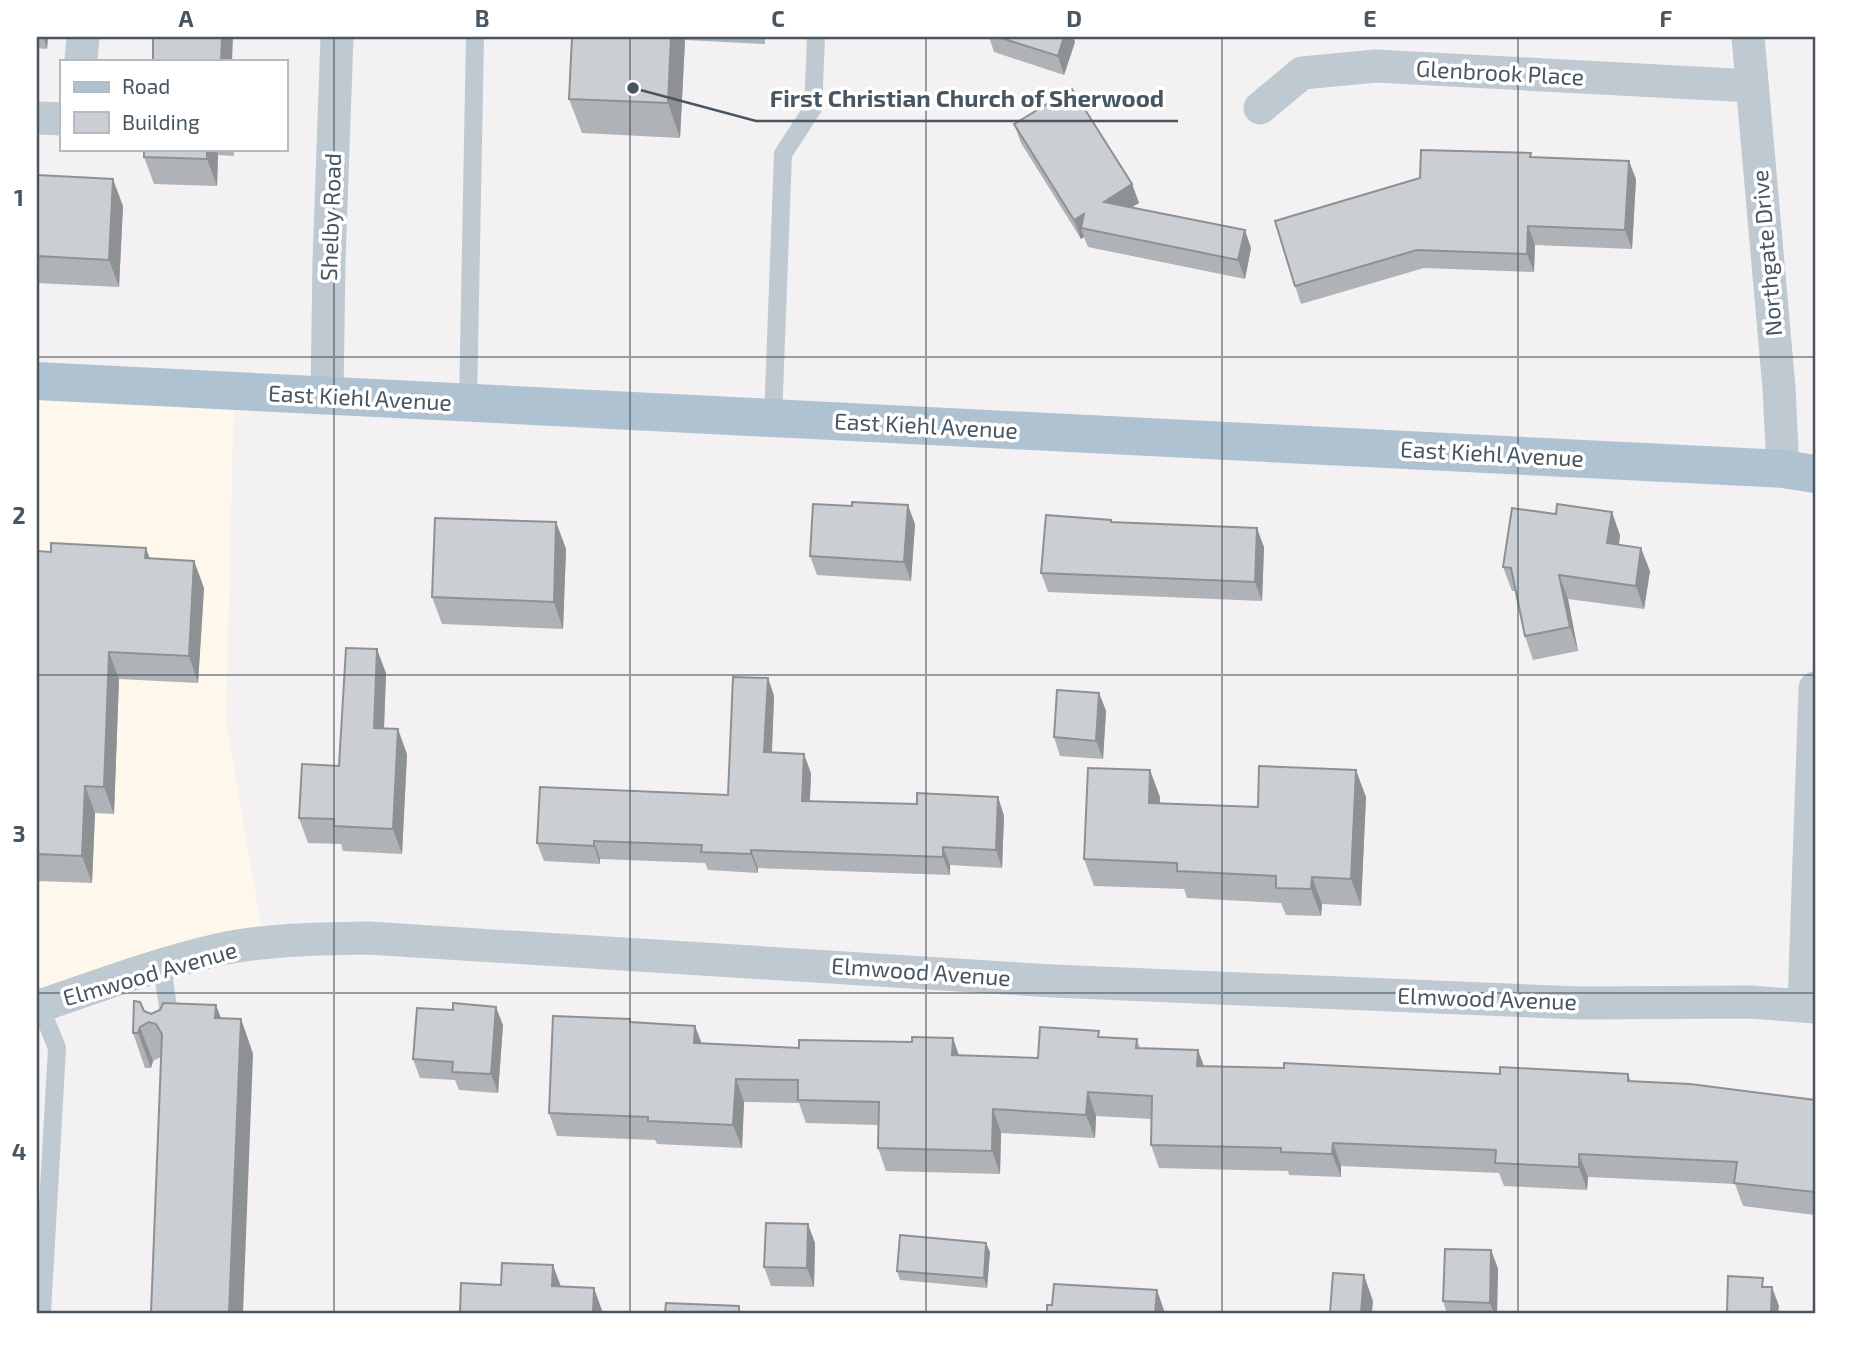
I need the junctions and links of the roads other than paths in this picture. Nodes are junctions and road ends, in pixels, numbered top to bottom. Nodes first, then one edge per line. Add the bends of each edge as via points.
1 (83, 37) edge
2 (337, 37) edge
3 (475, 37) edge
4 (816, 37) edge
5 (1748, 37) edge
6 (81, 60) edge
7 (1752, 86) junction
8 (1261, 108) dead end
9 (37, 118) edge
10 (60, 119) edge
11 (37, 381) edge
12 (327, 396) junction
13 (468, 404) junction
14 (773, 418) junction
15 (1799, 472) edge
16 (1815, 688) edge
17 (162, 966) junction
18 (1810, 1006) edge
19 (38, 1007) edge
20 (164, 1037) edge
21 (42, 1313) edge

1 - 6 street
2 - 12 street, Shelby Road
3 - 13 lane
4 - 14 lane via 813,108 783,154
5 - 7 street, Northgate Drive
7 - 8 street, Glenbrook Place via 1376,66 1302,73
7 - 15 street, Northgate Drive via 1779,388
9 - 10 street
11 - 12 main road, East Kiehl Avenue
12 - 13 main road, East Kiehl Avenue
13 - 14 main road, East Kiehl Avenue
14 - 15 main road, East Kiehl Avenue
16 - 18 street
17 - 18 street, Elmwood Avenue via 219,950 293,940 368,938 1066,981 1579,1003
17 - 19 street, Elmwood Avenue
17 - 20 lane via 168,1007
19 - 21 lane via 57,1048

